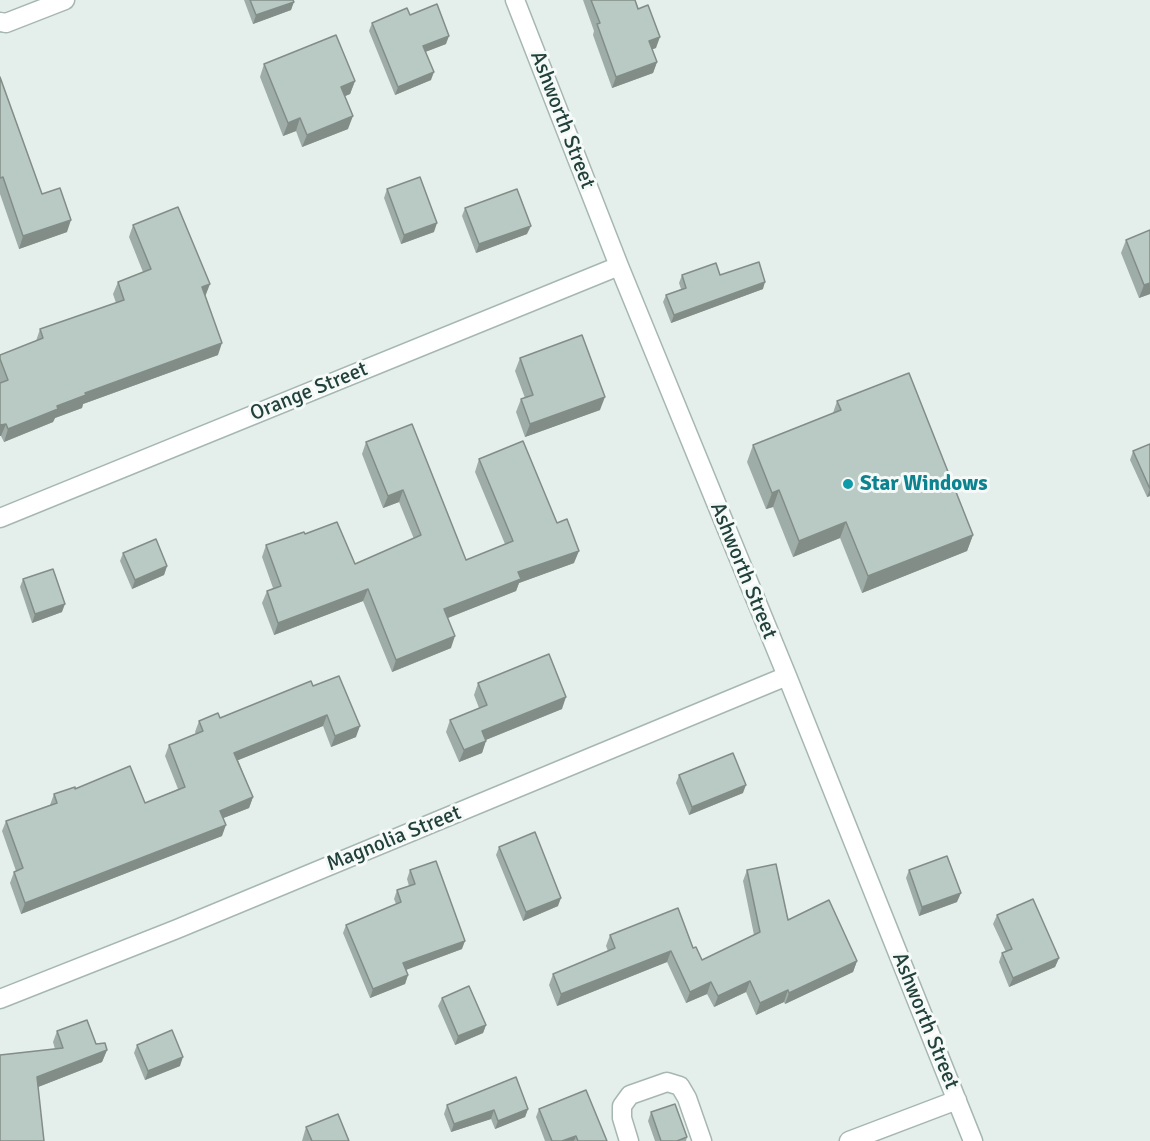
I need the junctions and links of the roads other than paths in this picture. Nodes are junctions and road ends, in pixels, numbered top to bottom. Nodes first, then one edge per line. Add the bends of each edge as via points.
1 (65, 0) edge
2 (515, 0) edge
3 (0, 22) edge
4 (619, 266) junction
5 (0, 518) edge
6 (787, 676) junction
7 (0, 999) edge
8 (957, 1100) junction
9 (629, 1141) edge
10 (702, 1141) edge
11 (849, 1141) edge
12 (973, 1141) edge

1 - 3 street
2 - 4 street, Ashworth Street
4 - 5 street, Orange Street
4 - 6 street, Ashworth Street
6 - 7 street, Magnolia Street
6 - 8 street, Ashworth Street
8 - 11 street
8 - 12 street, Ashworth Street
9 - 10 street via 622,1106 630,1095 667,1082 680,1086

